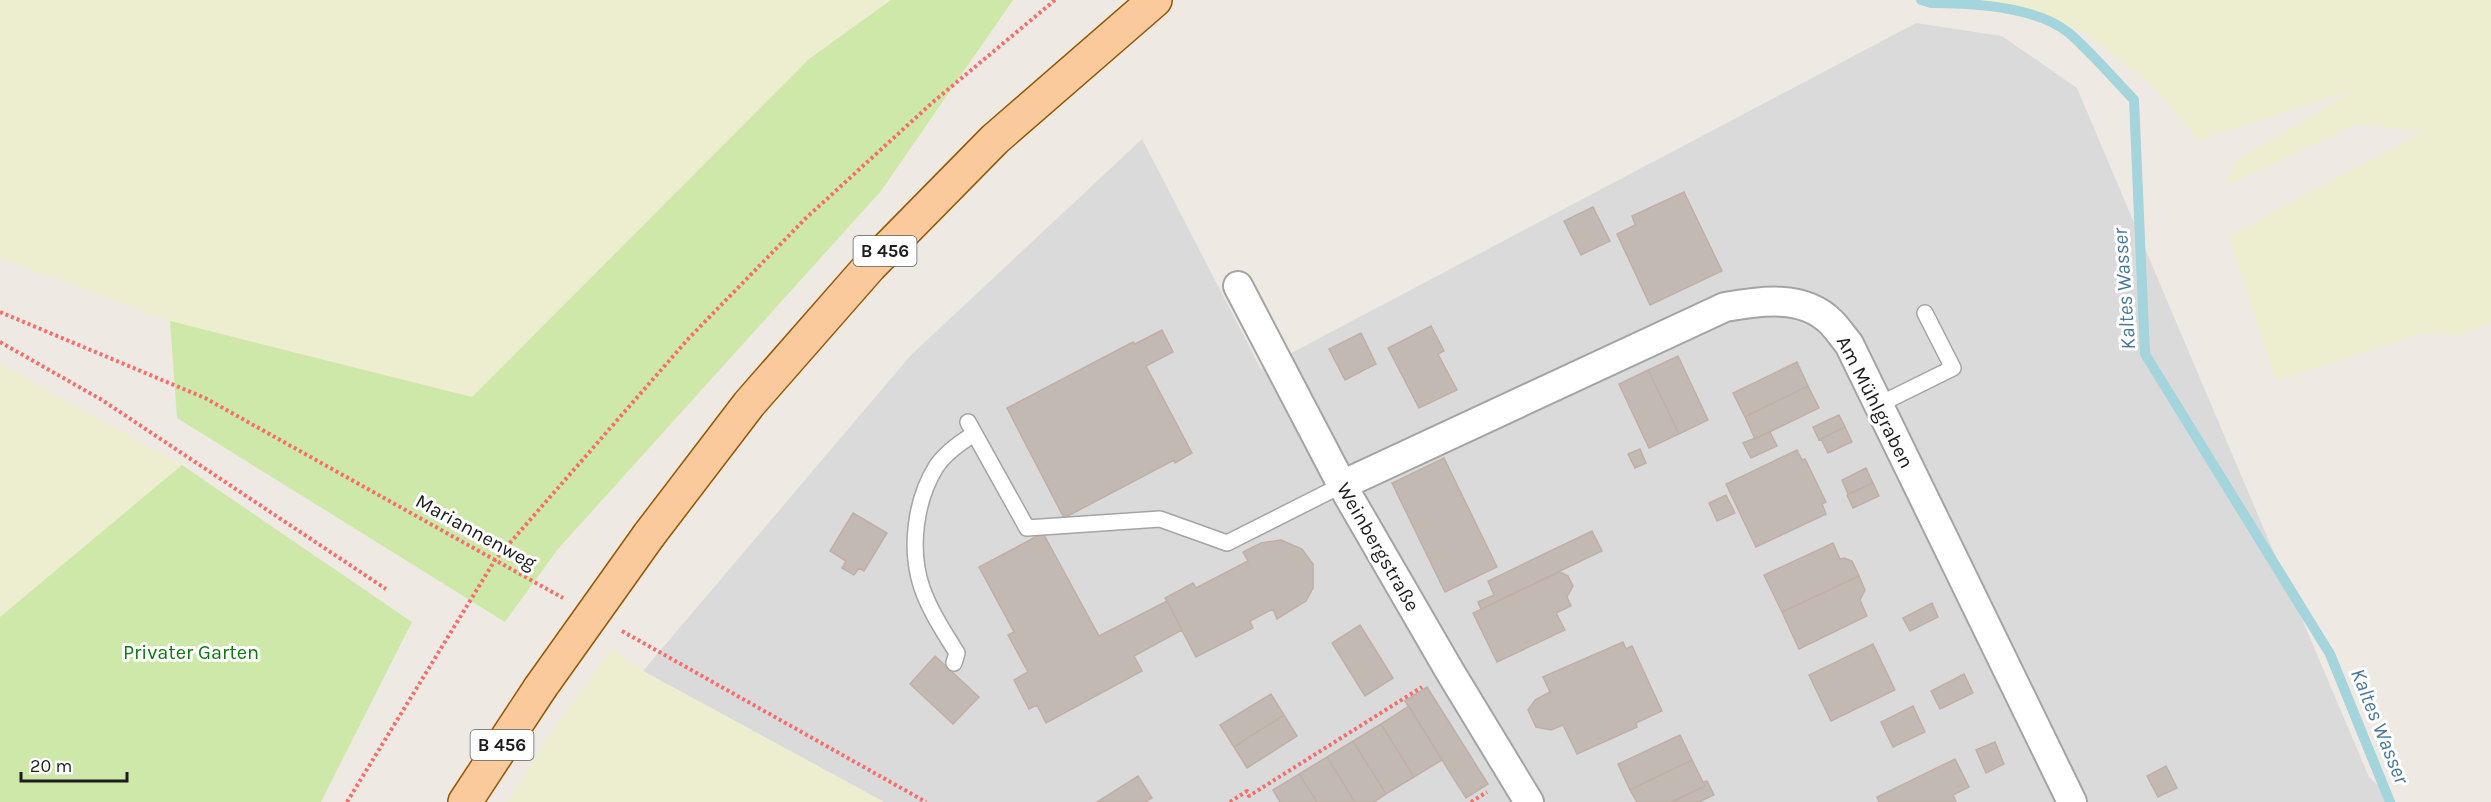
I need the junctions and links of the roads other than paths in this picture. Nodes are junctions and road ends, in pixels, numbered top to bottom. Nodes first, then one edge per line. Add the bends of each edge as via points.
1 (1155, 0) edge
2 (1238, 286) dead end
3 (1925, 313) dead end
4 (1878, 405) junction
5 (1342, 485) junction
6 (954, 663) dead end
7 (465, 802) edge
8 (1529, 802) edge
9 (2072, 802) edge

1 - 7 main road, B 456, bridge via 995,139 870,266 749,404 648,535
2 - 5 street, Weinbergstraße
3 - 4 lane via 1953,368
4 - 5 street, Am Mühlgraben via 1849,344 1830,321 1810,308 1784,302 1754,302 1725,307
4 - 9 street, Am Mühlgraben
5 - 6 lane via 1227,543 1160,519 1027,528 971,428 936,466 914,529 922,587 957,653
5 - 8 street, Weinbergstraße

